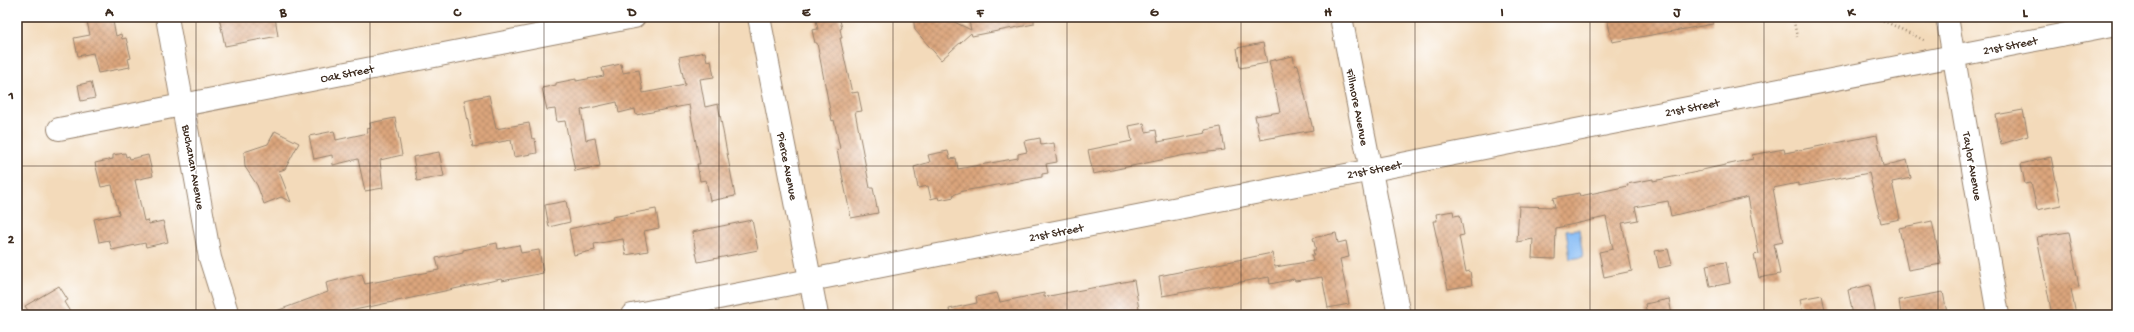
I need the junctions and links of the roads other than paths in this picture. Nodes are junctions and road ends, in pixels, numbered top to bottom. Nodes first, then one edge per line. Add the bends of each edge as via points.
1 (167, 17) edge
2 (634, 17) edge
3 (759, 17) edge
4 (1341, 17) edge
5 (1947, 17) edge
6 (596, 21) edge
7 (2117, 24) edge
8 (1955, 55) junction
9 (183, 105) junction
10 (60, 129) dead end
11 (1370, 170) junction
12 (810, 280) junction
13 (228, 315) edge
14 (632, 315) edge
15 (817, 315) edge
16 (1399, 315) edge
17 (1998, 315) edge

1 - 9 street, Buchanan Avenue
2 - 6 street, Oak Street
3 - 12 street, Pierce Avenue
4 - 11 street, Fillmore Avenue
5 - 8 street, Taylor Avenue
6 - 9 street, Oak Street
7 - 8 street, 21st Street
8 - 11 street, 21st Street
8 - 17 street, Taylor Avenue
9 - 10 street, Oak Street
9 - 13 street, Buchanan Avenue via 210,258
11 - 12 street, 21st Street
11 - 16 street, Fillmore Avenue
12 - 14 street, 21st Street
12 - 15 street, Pierce Avenue

